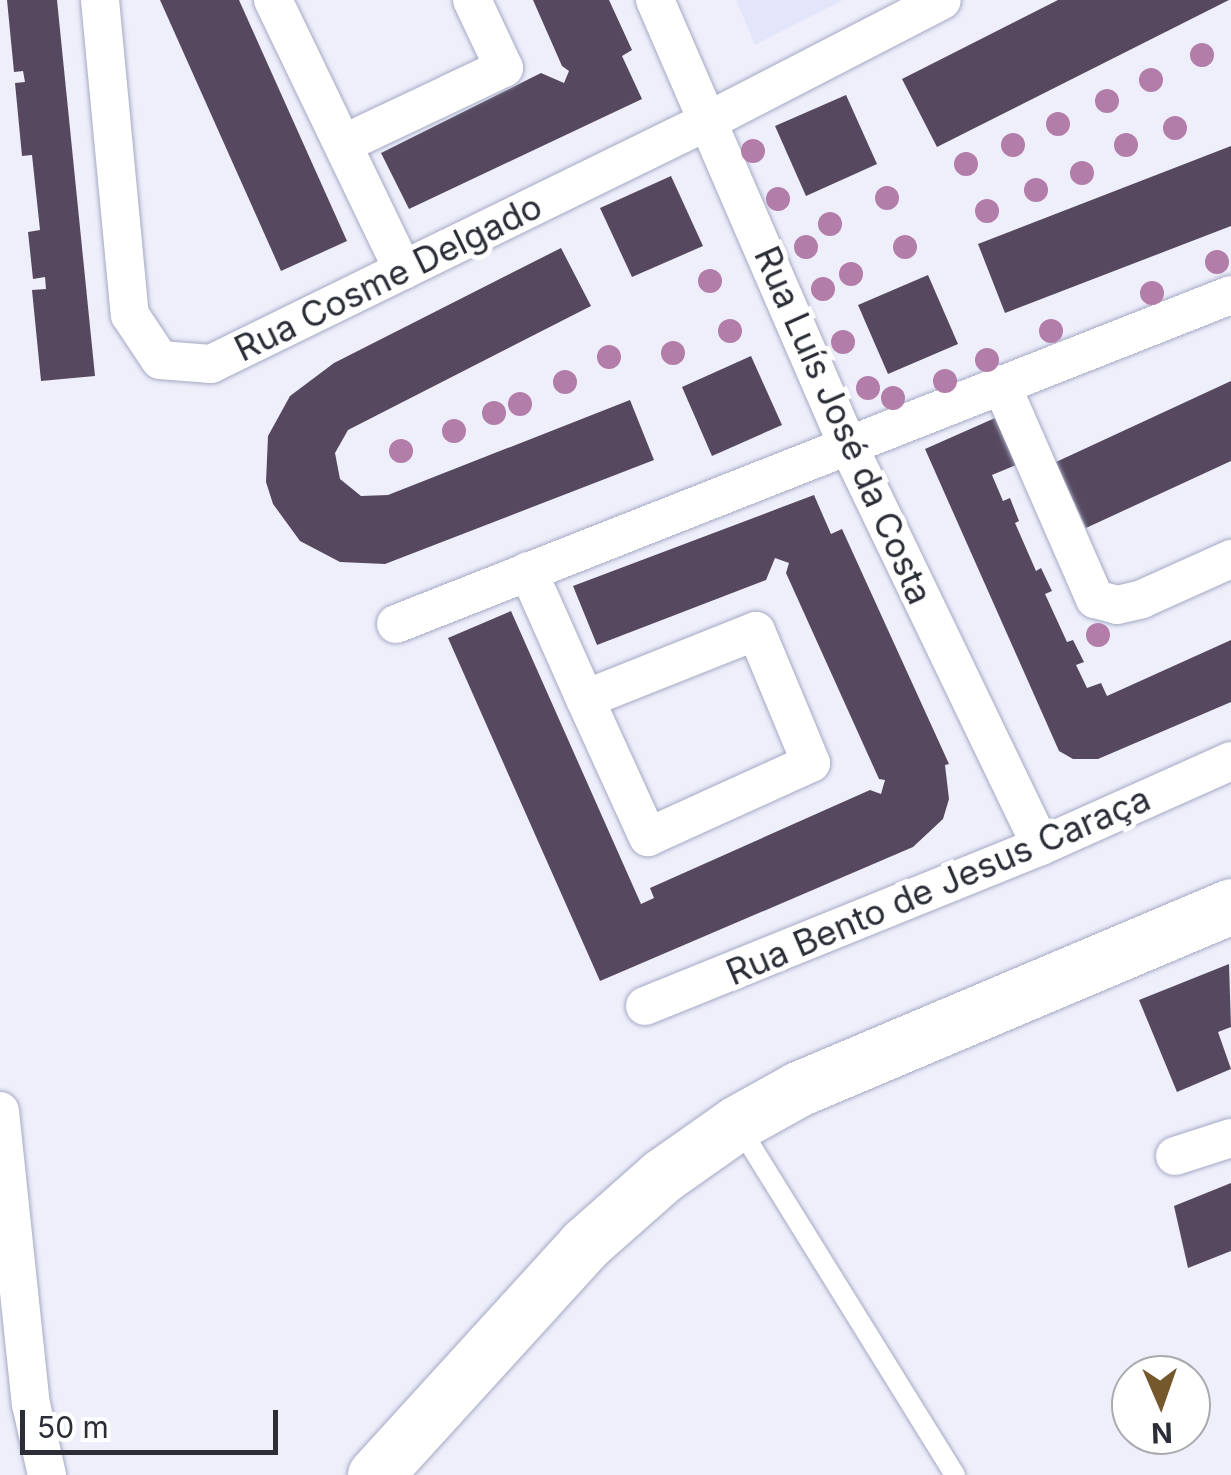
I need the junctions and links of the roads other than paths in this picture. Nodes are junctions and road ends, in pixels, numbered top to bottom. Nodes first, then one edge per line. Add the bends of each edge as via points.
1 (100, 0) edge
2 (273, 0) edge
3 (472, 0) edge
4 (656, 0) edge
5 (942, 0) edge
6 (708, 122) junction
7 (343, 144) junction
8 (403, 270) junction
9 (1231, 294) edge
10 (1001, 384) junction
11 (848, 445) junction
12 (1231, 559) edge
13 (528, 571) junction
14 (396, 624) dead end
15 (585, 698) junction
16 (1231, 761) edge
17 (1041, 846) junction
18 (1231, 906) edge
19 (645, 1006) dead end
20 (0, 1111) edge
21 (737, 1124) junction
22 (1231, 1138) edge
23 (1175, 1156) dead end
24 (47, 1475) edge
25 (375, 1475) edge
26 (955, 1475) edge

1 - 8 street, Rua Cosme Delgado via 130,314 160,360 211,364
2 - 7 street
3 - 7 street via 504,68
4 - 6 street, Rua Luís José da Costa
5 - 6 street, Rua Cosme Delgado
6 - 8 street, Rua Cosme Delgado
6 - 11 street, Rua Luís José da Costa
7 - 8 street
9 - 10 street
10 - 11 street
10 - 12 street via 1095,599 1117,606 1142,599
11 - 13 street
11 - 17 street, Rua Luís José da Costa
13 - 14 street
13 - 15 street
15 - 15 street via 648,837 811,763 756,631
16 - 17 street, Rua Bento de Jesus Caraça
17 - 19 street, Rua Bento de Jesus Caraça
18 - 21 main road via 798,1089
20 - 24 street via 31,1404
21 - 25 main road via 662,1176 584,1245
21 - 26 lane
22 - 23 street

